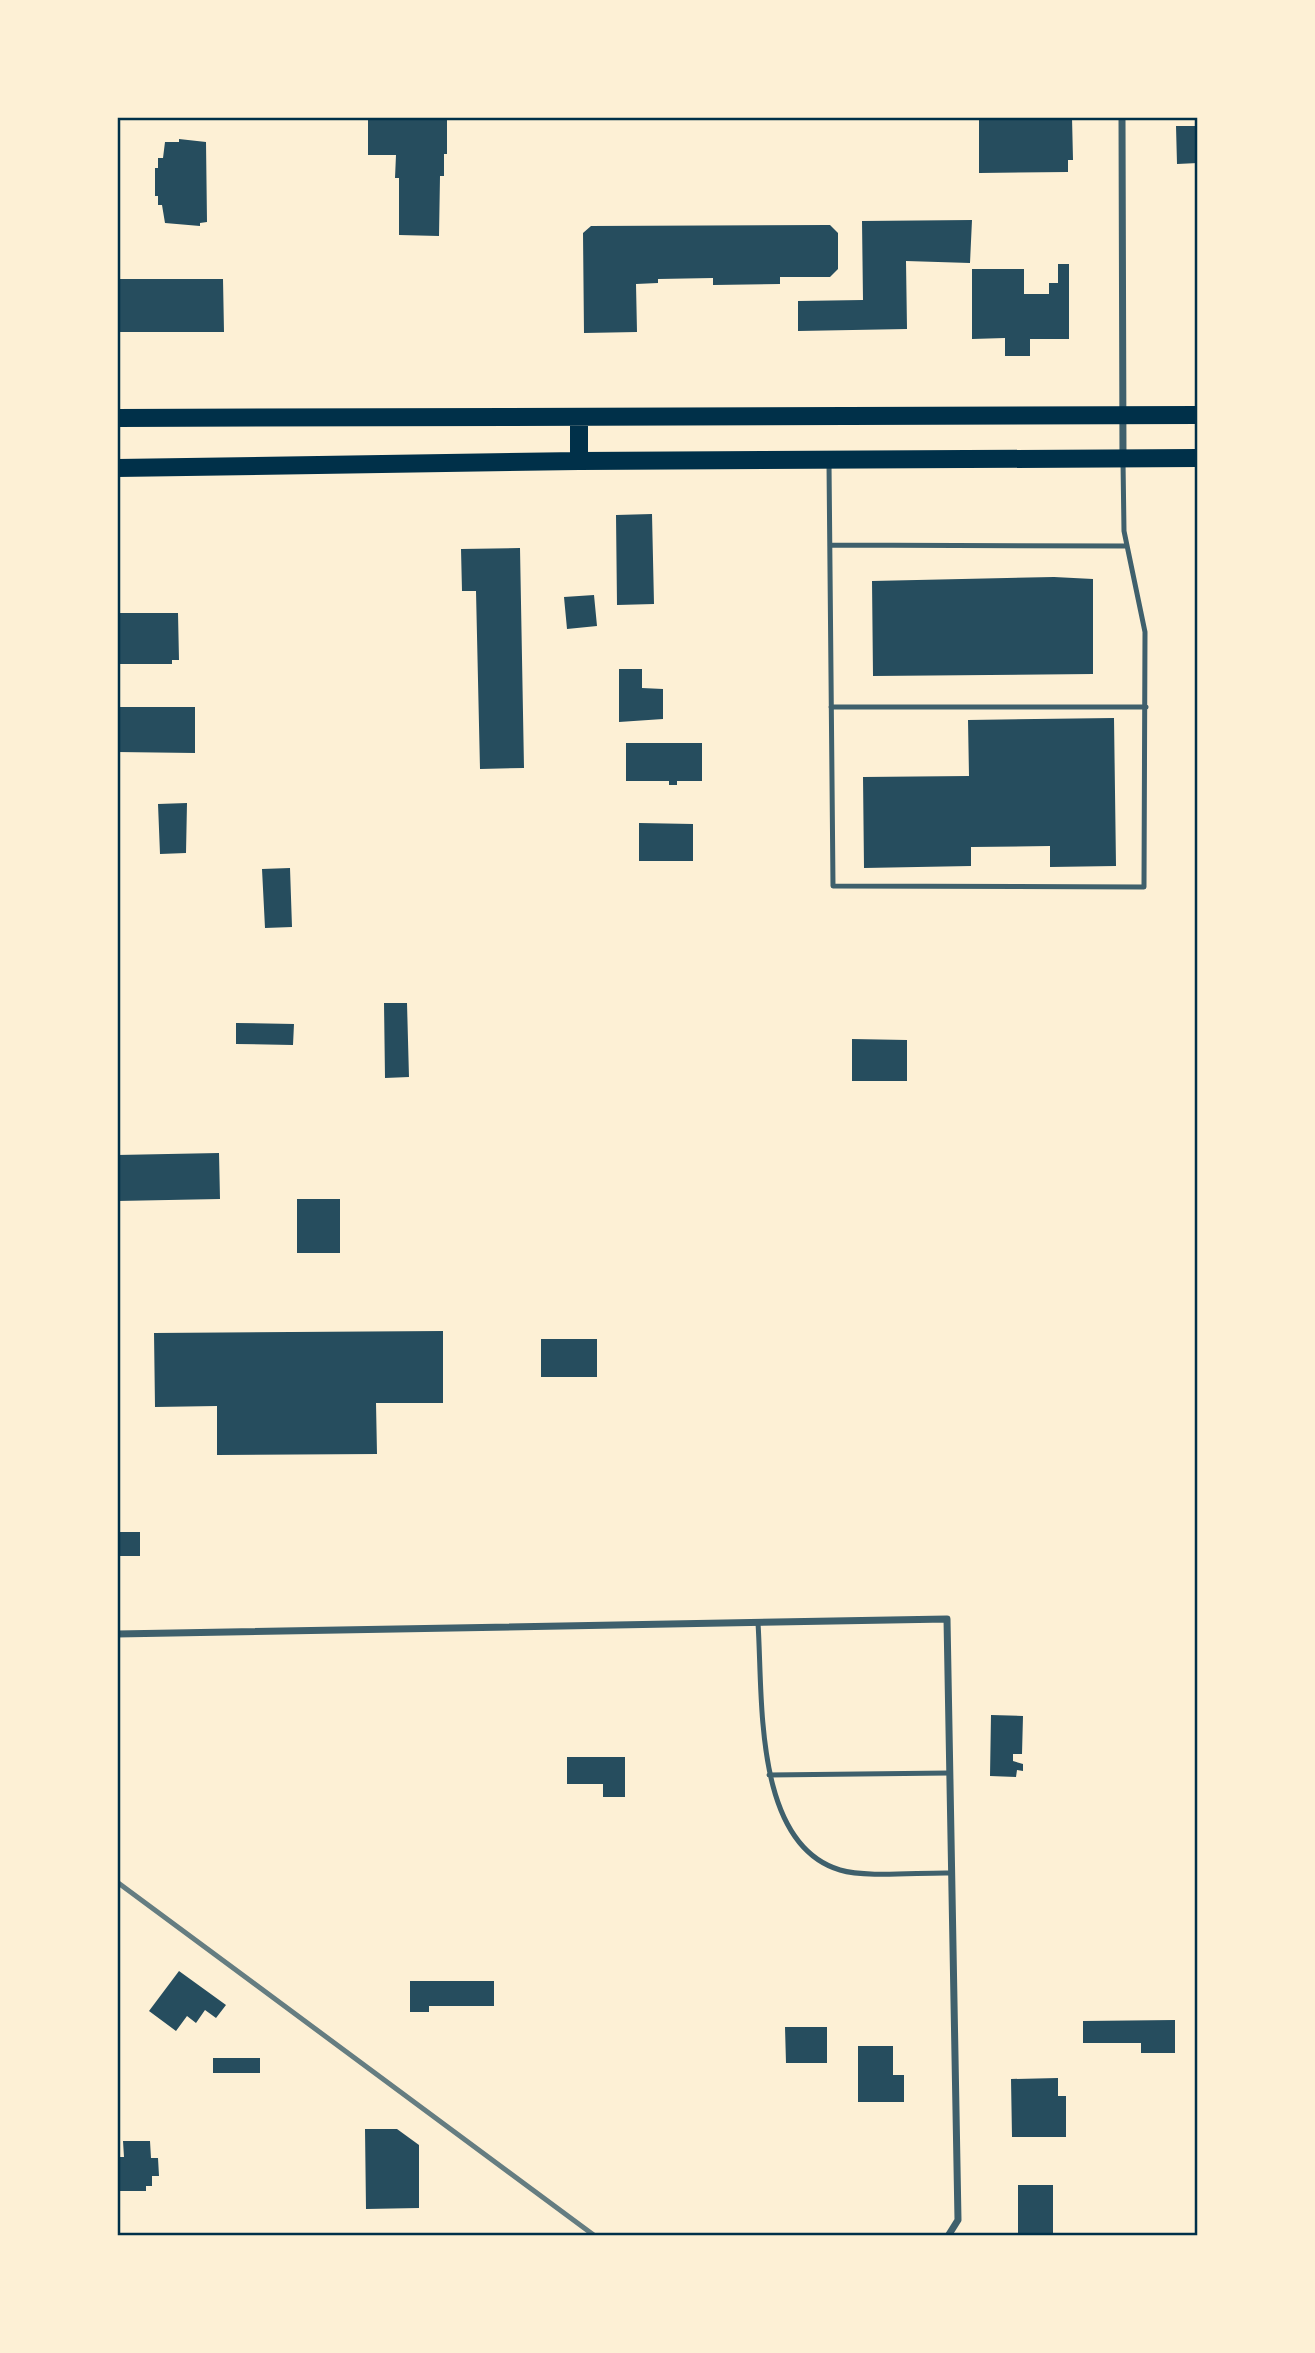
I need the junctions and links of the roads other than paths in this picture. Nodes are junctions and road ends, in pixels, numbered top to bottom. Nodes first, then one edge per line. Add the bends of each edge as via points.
1 (1122, 117) edge
2 (1123, 415) junction
3 (1198, 415) edge
4 (117, 418) edge
5 (579, 418) junction
6 (1123, 458) junction
7 (1198, 458) edge
8 (828, 460) junction
9 (579, 461) junction
10 (117, 468) edge
11 (830, 545) junction
12 (1126, 546) junction
13 (831, 707) junction
14 (1146, 707) junction
15 (758, 1623) junction
16 (117, 1634) edge
17 (949, 1773) junction
18 (769, 1775) junction
19 (952, 1872) junction
20 (947, 2236) edge

1 - 2 street
2 - 3 main road
2 - 5 main road
2 - 6 street
4 - 5 main road
5 - 9 main road
6 - 7 main road
6 - 8 main road
6 - 12 lane
8 - 9 main road
8 - 11 lane
9 - 10 main road
11 - 12 lane
11 - 13 lane
12 - 14 lane via 1145,632
13 - 14 lane
13 - 14 lane via 833,886 1144,887
15 - 16 street
15 - 17 street via 947,1619
15 - 18 lane
17 - 18 lane
17 - 19 street
18 - 19 lane via 780,1812 794,1838 814,1860 842,1871
19 - 20 street via 958,2220

